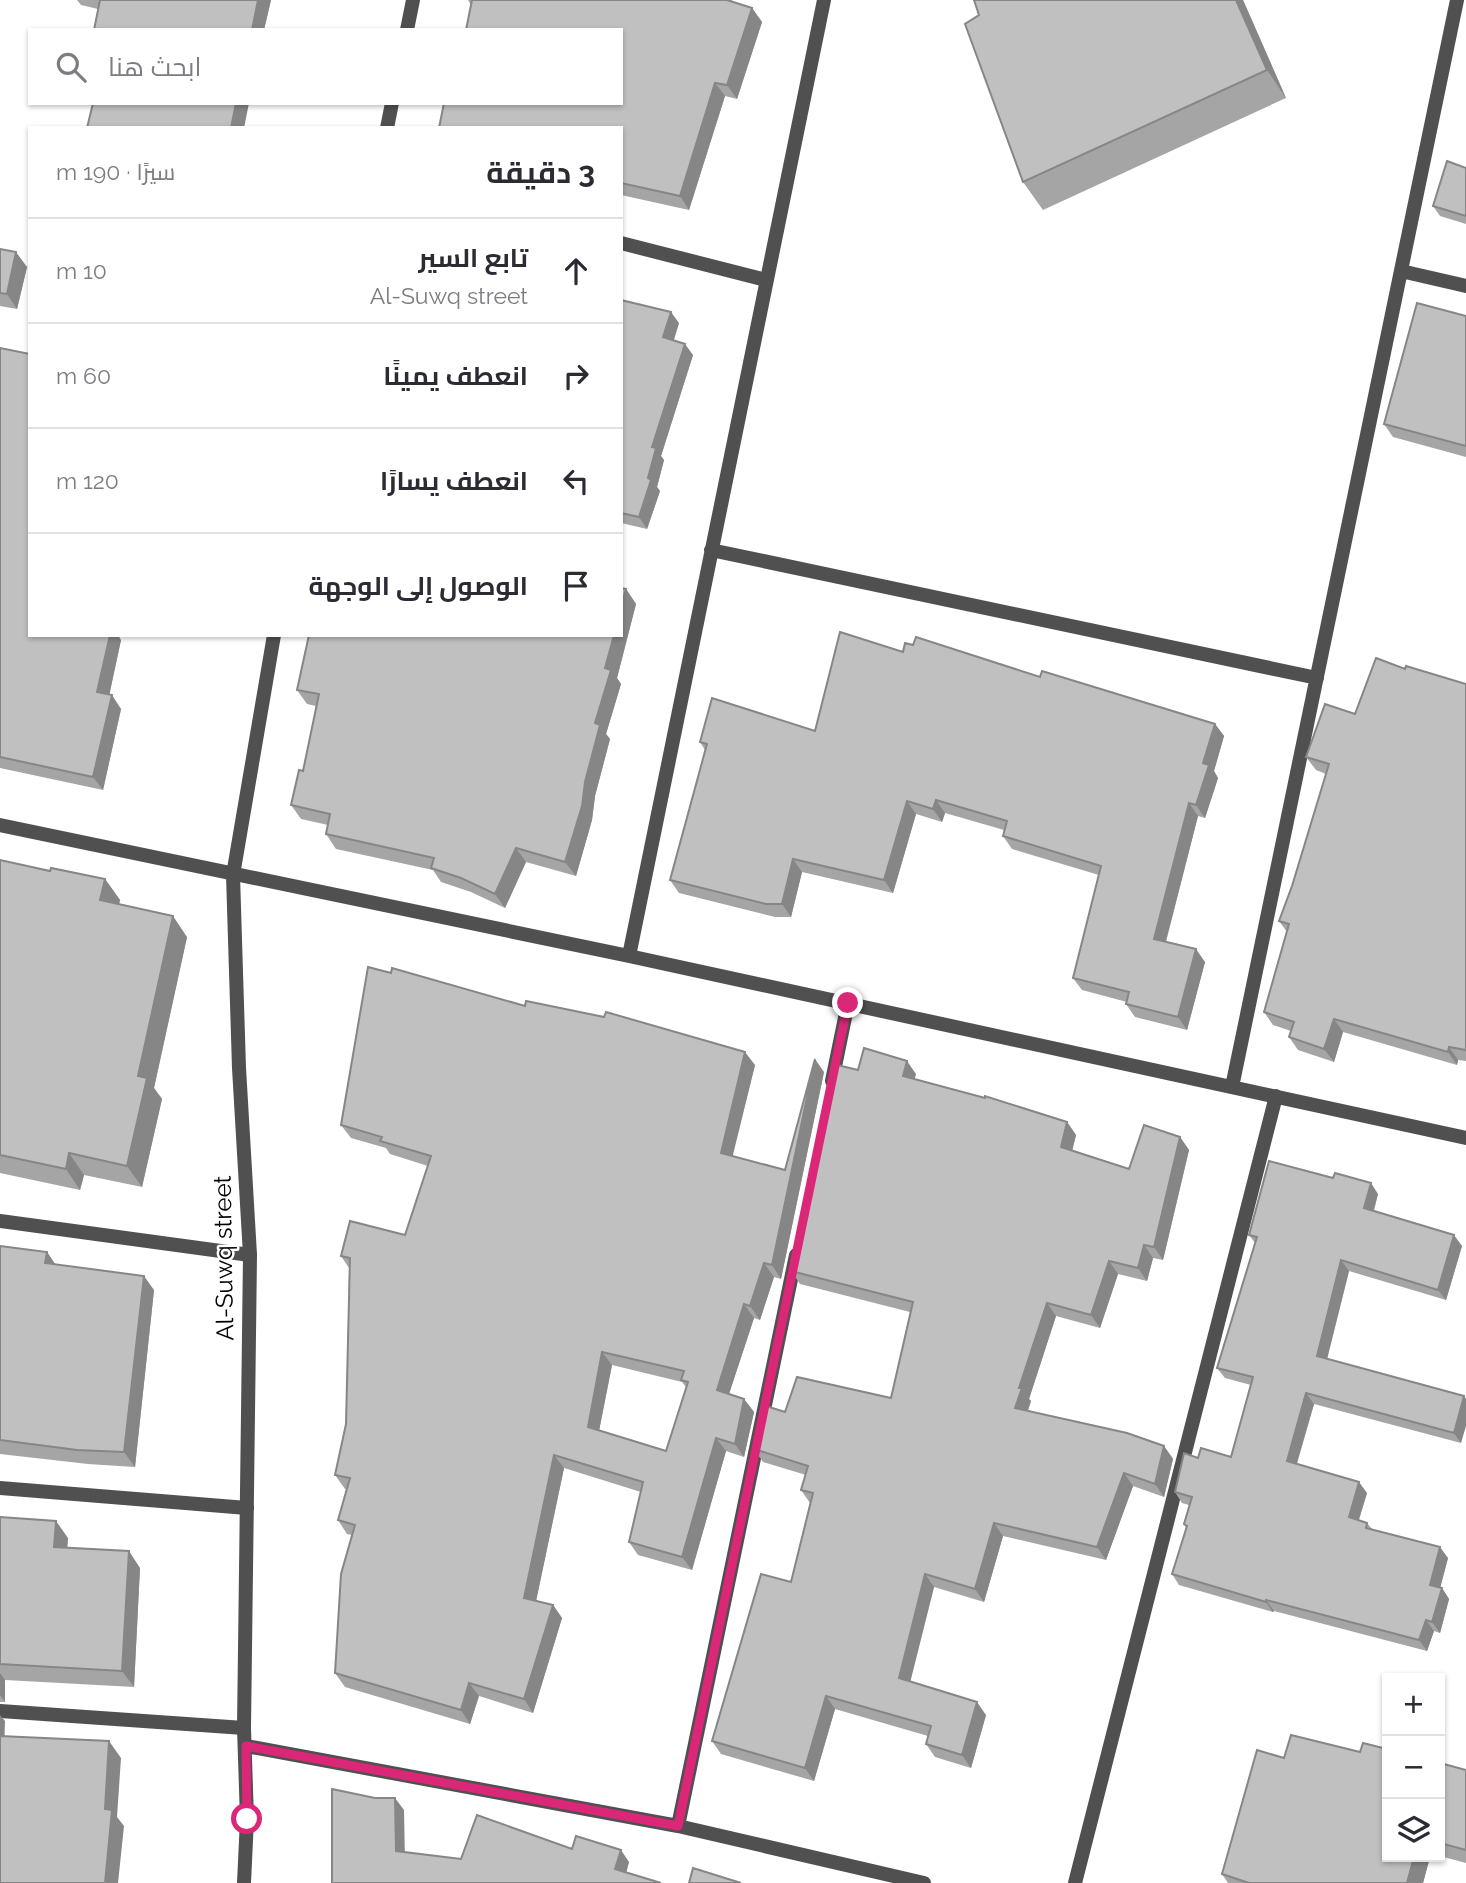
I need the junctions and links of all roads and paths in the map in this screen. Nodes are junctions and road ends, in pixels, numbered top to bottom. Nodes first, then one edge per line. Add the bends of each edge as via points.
1 (413, 0) edge
2 (824, 0) edge
3 (1457, 0) edge
4 (407, 28) edge
5 (392, 105) edge
6 (387, 126) edge
7 (623, 244) edge
8 (1401, 271) junction
9 (766, 280) junction
10 (1466, 286) edge
11 (711, 550) junction
12 (274, 637) edge
13 (1317, 678) junction
14 (0, 825) edge
15 (233, 875) junction
16 (629, 956) junction
17 (848, 1003) junction
18 (1233, 1087) junction
19 (1276, 1096) junction
20 (828, 1098) edge
21 (1466, 1138) edge
22 (0, 1221) edge
23 (797, 1246) edge
24 (250, 1255) junction
25 (0, 1488) edge
26 (247, 1507) junction
27 (0, 1711) edge
28 (244, 1728) junction
29 (246, 1746) junction
30 (678, 1826) junction
31 (244, 1883) edge
32 (924, 1883) edge
33 (1075, 1883) edge

1 - 4 street
2 - 9 street
3 - 8 street
5 - 6 street
7 - 9 street
8 - 10 street
8 - 13 street
9 - 11 street
11 - 13 street
11 - 16 street
12 - 15 street, Al-Suwq street
13 - 18 street
14 - 15 street
15 - 16 street
15 - 24 street, Al-Suwq street
16 - 17 street
17 - 18 street
17 - 20 street
18 - 19 street
19 - 21 street
19 - 33 street
22 - 24 street
23 - 30 street
24 - 26 street, Al-Suwq street
25 - 26 street
26 - 28 street, Al-Suwq street
27 - 28 street
28 - 29 street, Al-Suwq street
29 - 30 street
29 - 31 street, Al-Suwq street
30 - 32 street

